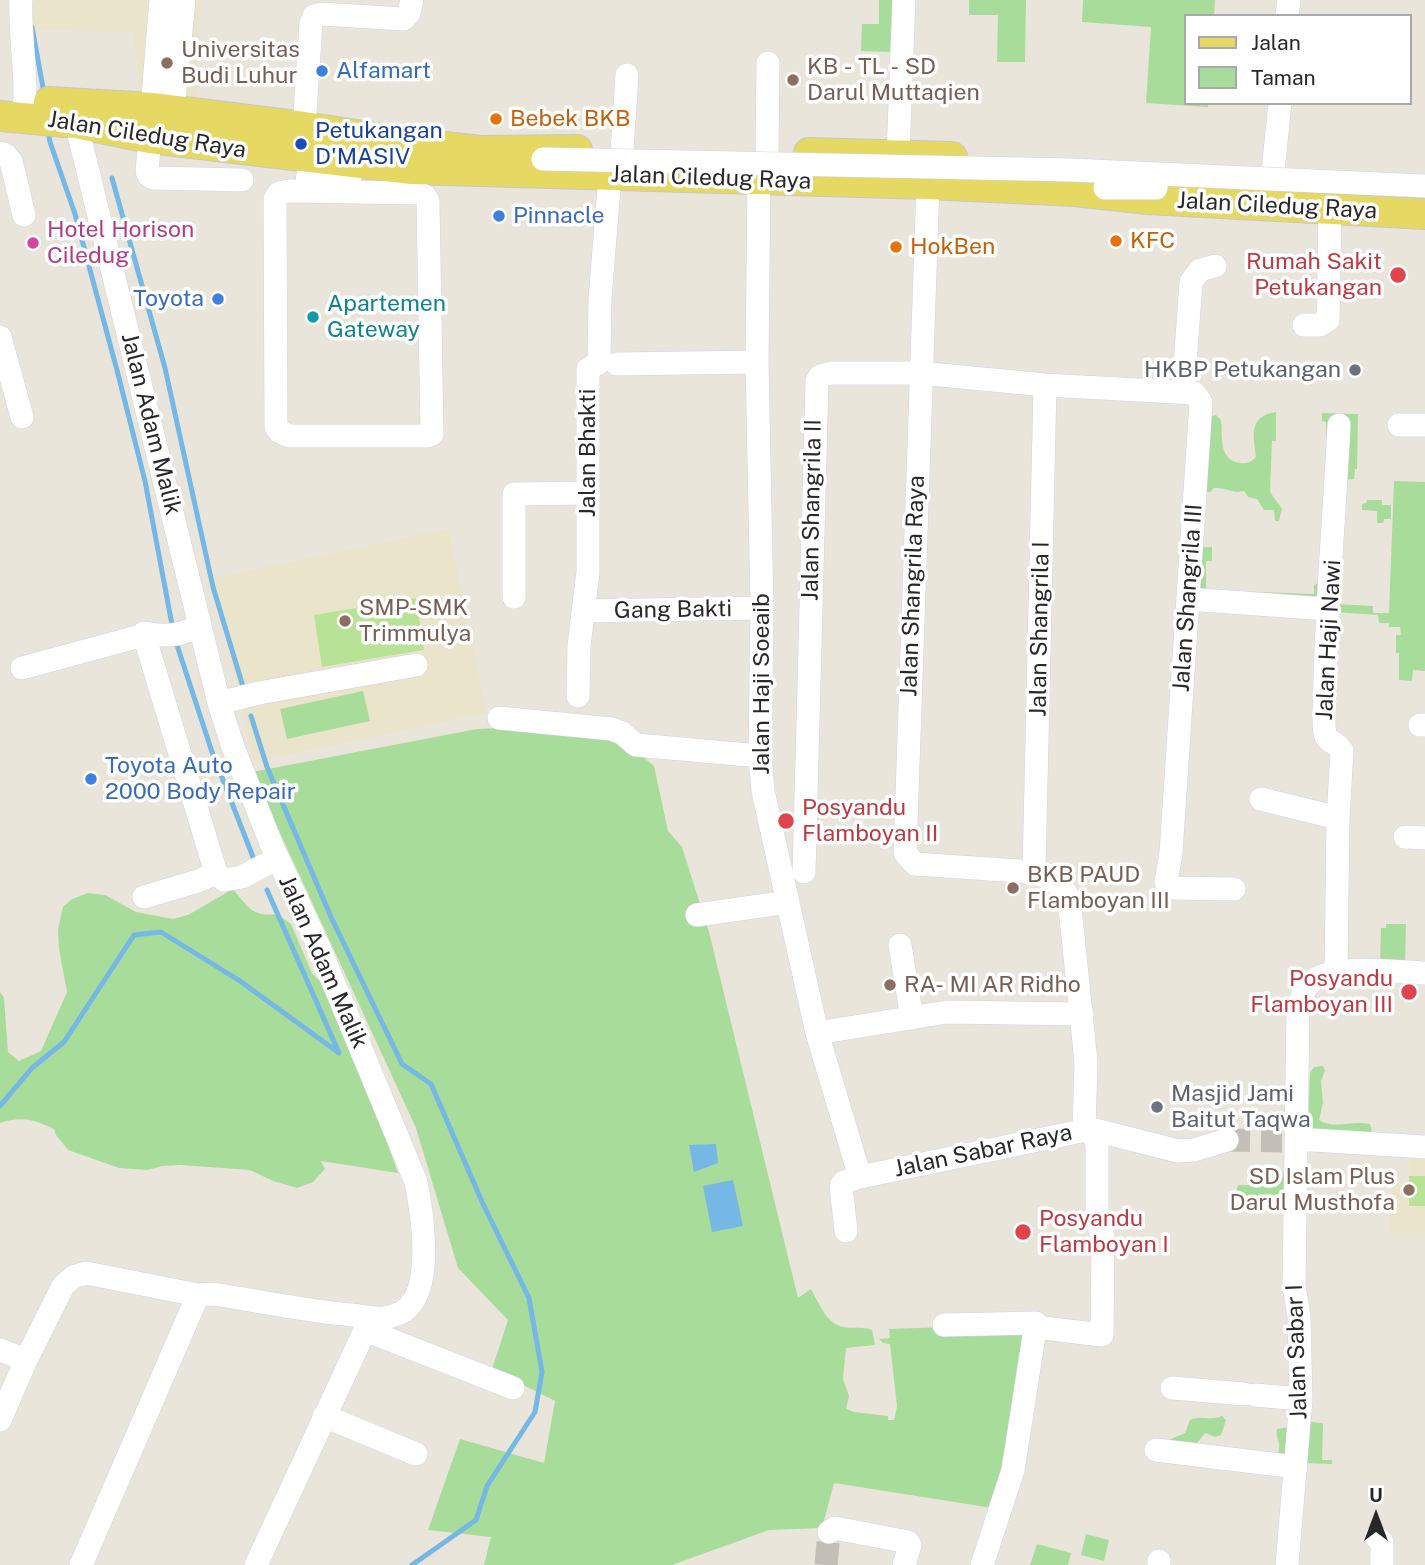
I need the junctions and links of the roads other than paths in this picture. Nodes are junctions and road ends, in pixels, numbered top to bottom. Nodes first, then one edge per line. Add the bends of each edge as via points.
1 (21, 0) edge
2 (161, 0) edge
3 (184, 0) edge
4 (412, 0) edge
5 (904, 0) edge
6 (352, 8) edge
7 (768, 64) dead end
8 (626, 75) dead end
9 (1279, 105) edge
10 (19, 109) edge
11 (162, 110) junction
12 (69, 113) junction
13 (304, 127) junction
14 (150, 138) junction
15 (480, 151) junction
16 (0, 153) edge
17 (286, 155) junction
18 (898, 155) junction
19 (616, 163) junction
20 (763, 166) junction
21 (412, 169) junction
22 (1273, 171) junction
23 (242, 180) dead end
24 (928, 184) junction
25 (298, 191) junction
26 (1075, 191) junction
27 (1417, 193) edge
28 (1330, 210) junction
29 (24, 215) dead end
30 (1215, 266) dead end
31 (1304, 325) dead end
32 (0, 337) edge
33 (757, 362) junction
34 (617, 364) dead end
35 (920, 373) junction
36 (1045, 385) junction
37 (1183, 392) junction
38 (22, 417) dead end
39 (1339, 425) dead end
40 (1399, 425) dead end
41 (1425, 425) edge
42 (589, 493) junction
43 (514, 597) dead end
44 (1188, 600) junction
45 (762, 608) junction
46 (1326, 610) junction
47 (584, 611) junction
48 (187, 630) junction
49 (144, 635) junction
50 (416, 665) dead end
51 (22, 668) dead end
52 (578, 696) dead end
53 (219, 703) junction
54 (499, 718) dead end
55 (760, 756) junction
56 (1261, 799) dead end
57 (1338, 818) junction
58 (278, 858) junction
59 (804, 872) dead end
60 (1034, 872) junction
61 (216, 873) junction
62 (1234, 889) dead end
63 (144, 897) dead end
64 (788, 902) junction
65 (697, 915) dead end
66 (900, 945) dead end
67 (1336, 972) junction
68 (1425, 973) edge
69 (1082, 1014) junction
70 (912, 1018) junction
71 (817, 1033) junction
72 (1088, 1129) junction
73 (1227, 1140) tunnel mouth
74 (1291, 1140) junction
75 (1425, 1147) edge
76 (860, 1177) junction
77 (846, 1231) dead end
78 (198, 1295) junction
79 (365, 1323) junction
80 (944, 1325) dead end
81 (1036, 1325) junction
82 (0, 1350) edge
83 (26, 1360) junction
84 (513, 1388) dead end
85 (1171, 1388) dead end
86 (1301, 1399) junction
87 (324, 1416) junction
88 (0, 1420) edge
89 (1156, 1450) dead end
90 (416, 1454) dead end
91 (1297, 1467) junction
92 (833, 1530) dead end
93 (1376, 1537) dead end
94 (82, 1565) edge
95 (256, 1565) edge
96 (904, 1565) edge
97 (982, 1565) edge
98 (1287, 1565) edge
99 (1382, 1565) edge

1 - 10 street
2 - 11 street
3 - 11 street
4 - 6 street via 404,19
5 - 18 street
6 - 13 street via 312,20
7 - 20 street, Jalan Haji Soeaib
8 - 19 street
9 - 22 street
10 - 12 main road, Jalan Ciledug Raya
11 - 12 main road, Jalan Ciledug Raya
11 - 13 main road, Jalan Ciledug Raya
11 - 14 main road
12 - 14 main road, Jalan Ciledug Raya
12 - 48 street, Jalan Adam Malik
13 - 15 main road, Jalan Ciledug Raya
14 - 17 main road, Jalan Ciledug Raya
14 - 23 street via 147,171 153,178
15 - 19 main road, Jalan Ciledug Raya
15 - 27 street, bridge via 543,159 1072,170
16 - 29 street via 10,161
17 - 21 main road, Jalan Ciledug Raya
17 - 25 street
18 - 20 main road, Jalan Ciledug Raya
18 - 22 main road, Jalan Ciledug Raya
19 - 20 main road, Jalan Ciledug Raya
19 - 21 main road, Jalan Ciledug Raya
19 - 42 street, Jalan Bhakti via 600,299 599,363 588,369
20 - 24 main road, Jalan Ciledug Raya
20 - 33 street, Jalan Haji Soeaib
21 - 25 street via 378,174 312,173
22 - 27 main road, Jalan Ciledug Raya
24 - 26 main road, Jalan Ciledug Raya
24 - 35 street, Jalan Shangrila Raya
25 - 25 street via 419,192 428,201 432,434 290,436 276,427 275,199 279,193
26 - 27 street, bridge via 1253,188
26 - 28 main road, Jalan Ciledug Raya
27 - 28 main road, Jalan Ciledug Raya via 1391,183 1383,211
28 - 31 street via 1328,320
30 - 37 street via 1200,270 1191,282
32 - 38 street
33 - 34 street
33 - 45 street, Jalan Haji Soeaib
35 - 36 street, Jalan Shangrila II
35 - 59 street, Jalan Shangrila II via 831,373 817,381
35 - 60 street, Jalan Shangrila Raya via 905,853 915,864
36 - 37 street
36 - 60 street, Jalan Shangrila I
37 - 44 street, Jalan Shangrila III via 1194,393 1201,402
39 - 46 street, Jalan Haji Nawi
40 - 41 street
42 - 43 street via 514,494
42 - 47 street, Jalan Bhakti
44 - 46 street
44 - 62 street, Jalan Shangrila III via 1166,882 1173,888
45 - 47 street, Gang Bakti
45 - 55 street, Jalan Haji Soeaib
46 - 57 street, Jalan Haji Nawi via 1324,727 1328,741 1342,751
47 - 52 street, Jalan Bhakti
48 - 49 street
48 - 53 street, Jalan Adam Malik
49 - 51 street
49 - 61 street
50 - 53 street
53 - 58 street, Jalan Adam Malik
54 - 55 street via 611,729 636,745
55 - 64 street, Jalan Haji Soeaib
56 - 57 street
57 - 67 street, Jalan Haji Nawi
58 - 61 street via 233,880 223,880
58 - 79 street, Jalan Adam Malik via 416,1182 422,1214 418,1294 403,1312
60 - 69 street via 1050,879 1069,898
61 - 63 street
64 - 65 street
64 - 71 street, Jalan Haji Soeaib
66 - 70 street
67 - 68 street
67 - 74 street, Jalan Sabar I via 1308,984 1298,1008
69 - 70 street via 947,1012
69 - 72 street
70 - 71 street
71 - 76 street, Jalan Haji Soeaib
72 - 73 street, Jalan Sabar Raya via 1178,1151
72 - 76 street, Jalan Sabar Raya
72 - 81 street via 1097,1144 1097,1223 1103,1236 1102,1335
74 - 75 street
74 - 86 street, Jalan Sabar I
76 - 77 street via 841,1185
78 - 79 street, Jalan Adam Malik
78 - 83 street, Jalan Adam Malik via 86,1273 73,1277 63,1286
78 - 94 street
79 - 84 street
79 - 87 street
80 - 81 street
81 - 97 street via 1013,1469
82 - 83 street
83 - 88 street
85 - 86 street
86 - 91 street, Jalan Sabar I
87 - 90 street
87 - 95 street
89 - 91 street
91 - 98 street, Jalan Sabar I
92 - 96 street via 908,1542
93 - 99 street via 1382,1540

